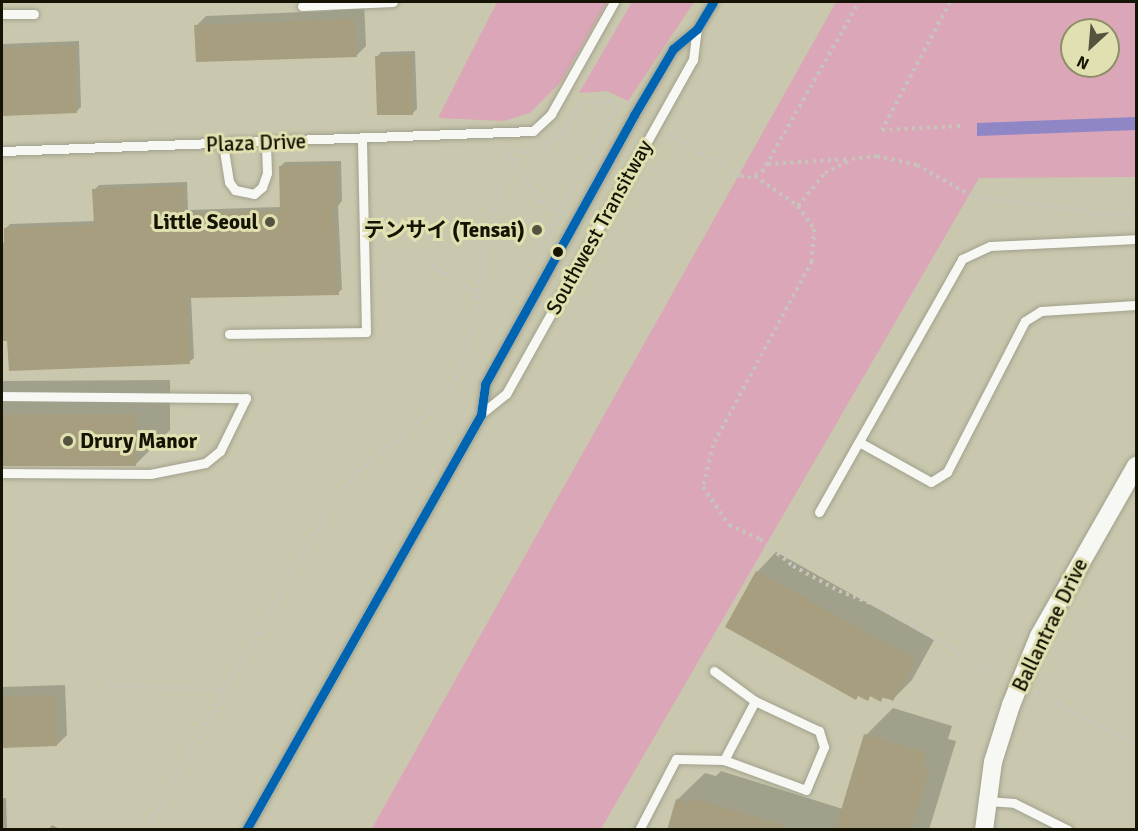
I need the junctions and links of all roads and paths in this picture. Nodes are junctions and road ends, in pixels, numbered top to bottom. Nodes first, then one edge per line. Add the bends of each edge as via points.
1 (393, 2) edge
2 (614, 2) edge
3 (713, 2) edge
4 (950, 2) edge
5 (302, 6) dead end
6 (2, 14) edge
7 (34, 14) dead end
8 (697, 29) junction
9 (618, 107) dead end
10 (962, 126) dead end
11 (362, 140) junction
12 (266, 142) junction
13 (223, 144) junction
14 (2, 151) edge
15 (509, 152) dead end
16 (852, 159) junction
17 (767, 164) dead end
18 (756, 176) dead end
19 (798, 206) junction
20 (560, 212) junction
21 (1137, 213) edge
22 (1137, 239) edge
23 (537, 252) dead end
24 (425, 261) dead end
25 (478, 293) dead end
26 (1137, 305) edge
27 (229, 334) dead end
28 (2, 396) edge
29 (481, 414) junction
30 (859, 442) junction
31 (1137, 466) edge
32 (2, 473) edge
33 (819, 512) dead end
34 (714, 671) dead end
35 (107, 685) dead end
36 (1019, 686) junction
37 (225, 690) dead end
38 (755, 701) junction
39 (1137, 745) edge
40 (724, 760) junction
41 (987, 801) junction
42 (246, 830) edge
43 (639, 830) edge
44 (984, 830) edge
45 (1068, 830) edge

1 - 5 lane
2 - 11 lane, Plaza Drive via 551,114 533,131
3 - 8 lane, Southwest Transitway
4 - 10 path via 882,130
6 - 7 lane
8 - 29 lane, Southwest Transitway via 673,48 634,115 485,384
8 - 29 lane, Southwest Transitway via 693,60 506,394
9 - 20 path
11 - 12 lane, Plaza Drive
11 - 27 lane via 366,332
12 - 13 lane, Plaza Drive
12 - 13 lane via 267,173 262,187 254,194 235,190 229,182
13 - 14 lane, Plaza Drive
15 - 20 path via 540,201
16 - 17 path
16 - 19 path via 825,173
16 - 21 path via 878,156 917,165 972,196 1103,214
18 - 19 path
19 - 36 path via 814,229 812,261 713,446 703,487 729,525 760,539 793,566 839,591 880,607
20 - 23 path
22 - 30 lane via 990,246 962,259
24 - 25 path
26 - 30 lane via 1041,310 1024,321 947,472 931,482
28 - 32 lane via 246,398 220,451 205,464 150,474
29 - 42 lane, Southwest Transitway
30 - 33 lane
31 - 36 street, Ballantrae Drive via 1040,636
34 - 38 lane
35 - 37 path
36 - 39 path via 1047,695
36 - 41 street, Ballantrae Drive via 993,762
38 - 40 lane
38 - 40 lane via 819,731 824,747 806,790
40 - 43 lane via 676,759
41 - 44 street, Ballantrae Drive
41 - 45 lane via 1014,803

